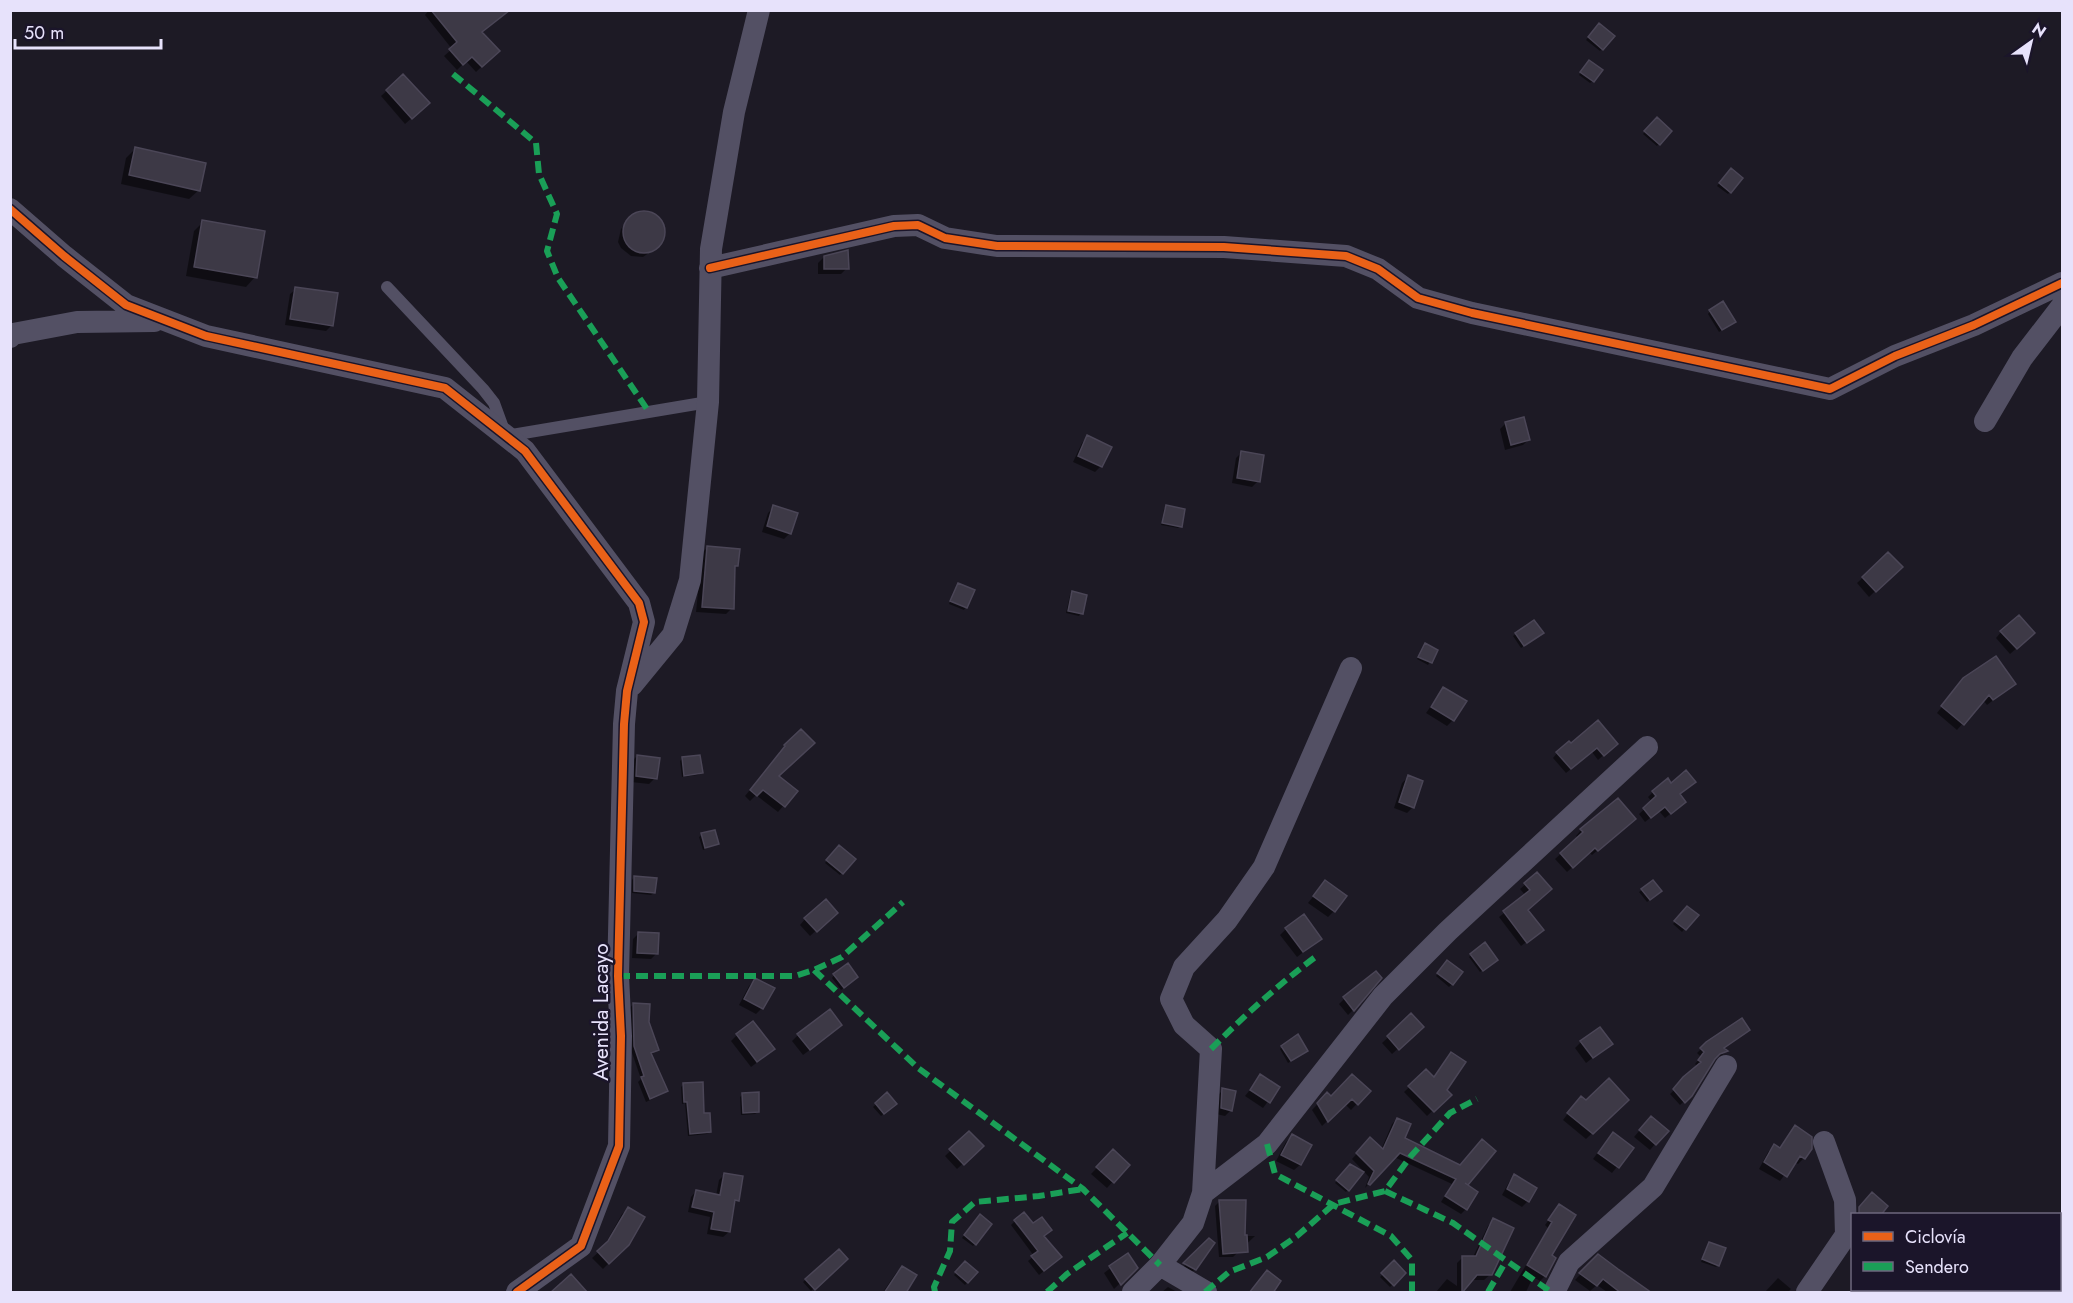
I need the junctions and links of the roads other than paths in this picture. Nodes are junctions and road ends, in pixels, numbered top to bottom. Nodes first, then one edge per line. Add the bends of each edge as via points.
1 (759, 10) edge
2 (10, 209) edge
3 (710, 268) junction
4 (2062, 283) edge
5 (387, 287) dead end
6 (2062, 306) edge
7 (167, 321) junction
8 (10, 337) edge
9 (708, 402) junction
10 (1985, 421) dead end
11 (506, 436) junction
12 (1351, 668) dead end
13 (627, 691) junction
14 (1647, 747) dead end
15 (1726, 1066) dead end
16 (1824, 1142) dead end
17 (1203, 1193) junction
18 (1160, 1265) junction
19 (517, 1293) edge
20 (1133, 1293) edge
21 (1206, 1293) edge
22 (1554, 1293) edge
23 (1807, 1293) edge

1 - 3 street via 734,112
2 - 7 street, Avenida Lacayo via 126,305
3 - 4 street via 894,226 918,225 945,238 997,246 1224,247 1346,256 1378,269 1418,298 1472,313 1830,389 1895,356 1974,325
3 - 9 street
5 - 11 lane via 483,389 494,403
6 - 10 street via 2022,358
7 - 8 street via 77,322
7 - 11 street, Avenida Lacayo via 206,336 446,388
9 - 11 lane
9 - 13 street via 690,580 673,635
11 - 13 street, Avenida Lacayo via 525,451 639,603 644,622
12 - 17 street via 1264,867 1227,920 1184,967 1172,999 1184,1024 1211,1049
13 - 19 street, Avenida Lacayo via 618,975 619,1146 581,1246
14 - 17 street via 1383,996 1267,1144
15 - 22 street via 1653,1187 1569,1262
16 - 23 street via 1845,1200 1845,1235
17 - 18 street via 1192,1223
18 - 20 street
18 - 21 street

